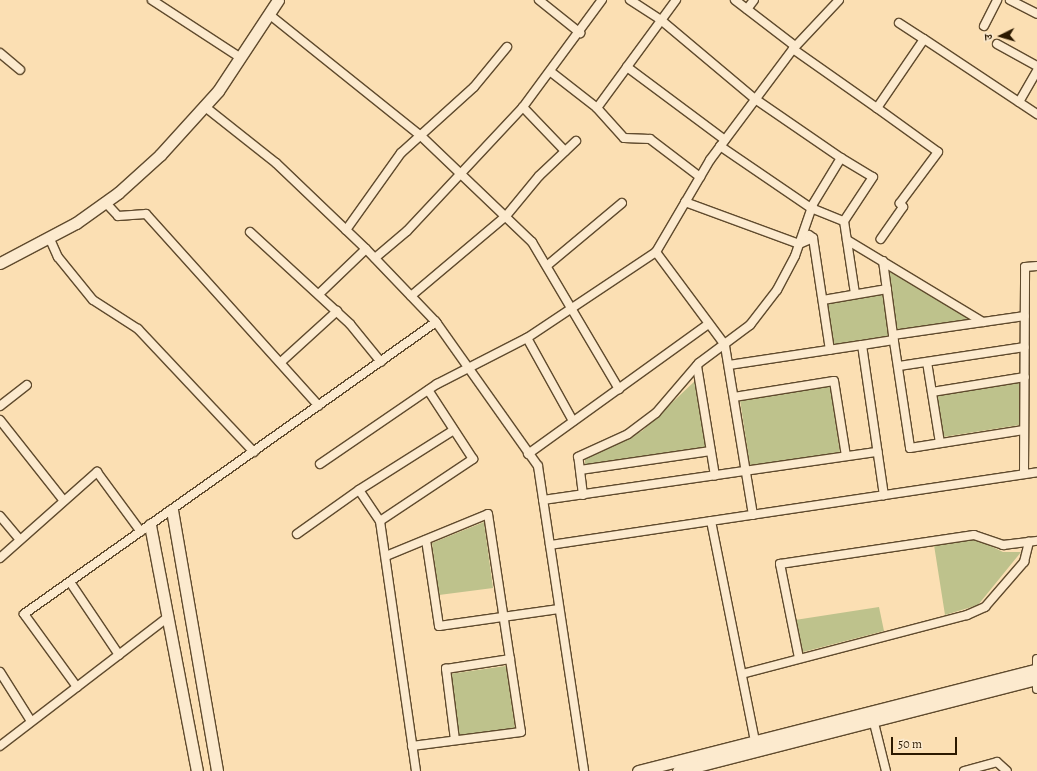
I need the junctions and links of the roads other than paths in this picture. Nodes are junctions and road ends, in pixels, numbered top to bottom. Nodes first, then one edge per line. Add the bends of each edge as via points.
1 (152, 0) edge
2 (278, 0) edge
3 (539, 0) edge
4 (602, 0) edge
5 (630, 0) edge
6 (676, 0) edge
7 (735, 0) edge
8 (754, 0) edge
9 (839, 0) edge
10 (997, 0) edge
11 (1010, 0) edge
12 (747, 9) junction
13 (1037, 14) edge
14 (270, 15) junction
15 (661, 20) junction
16 (899, 23) dead end
17 (984, 26) dead end
18 (580, 34) junction
19 (924, 39) junction
20 (997, 44) dead end
21 (506, 47) dead end
22 (794, 48) junction
23 (0, 53) edge
24 (241, 58) junction
25 (1037, 66) edge
26 (627, 67) junction
27 (20, 70) dead end
28 (1037, 71) edge
29 (551, 72) junction
30 (755, 99) junction
31 (1019, 102) junction
32 (204, 106) junction
33 (524, 107) junction
34 (597, 108) junction
35 (877, 108) junction
36 (1037, 114) edge
37 (420, 135) junction
38 (576, 142) dead end
39 (723, 143) junction
40 (565, 151) junction
41 (841, 158) junction
42 (459, 176) junction
43 (700, 177) junction
44 (106, 202) junction
45 (685, 202) junction
46 (622, 203) dead end
47 (811, 208) junction
48 (506, 216) junction
49 (844, 221) junction
50 (346, 230) junction
51 (804, 231) junction
52 (250, 232) dead end
53 (49, 237) junction
54 (813, 238) junction
55 (881, 239) dead end
56 (847, 240) junction
57 (799, 244) junction
58 (366, 249) junction
59 (656, 252) junction
60 (375, 258) junction
61 (883, 261) junction
62 (0, 263) edge
63 (548, 264) junction
64 (1037, 266) edge
65 (887, 289) junction
66 (319, 294) junction
67 (855, 294) junction
68 (411, 296) junction
69 (823, 300) junction
70 (573, 307) junction
71 (337, 311) junction
72 (1025, 316) junction
73 (436, 322) junction
74 (983, 322) junction
75 (708, 324) junction
76 (527, 338) junction
77 (894, 338) junction
78 (725, 345) junction
79 (862, 345) junction
80 (1025, 347) junction
81 (830, 350) junction
82 (281, 362) junction
83 (381, 362) junction
84 (927, 362) junction
85 (729, 365) junction
86 (697, 366) junction
87 (899, 366) junction
88 (470, 370) junction
89 (1025, 377) junction
90 (27, 385) dead end
91 (618, 389) junction
92 (428, 390) junction
93 (932, 392) junction
94 (734, 396) junction
95 (0, 406) edge
96 (319, 406) junction
97 (0, 420) edge
98 (573, 422) junction
99 (454, 430) junction
100 (1024, 430) junction
101 (940, 443) junction
102 (711, 451) junction
103 (254, 452) junction
104 (878, 452) junction
105 (528, 454) junction
106 (846, 456) junction
107 (320, 464) dead end
108 (580, 470) junction
109 (746, 471) junction
110 (1037, 472) edge
111 (1024, 474) junction
112 (715, 476) junction
113 (359, 490) junction
114 (583, 495) junction
115 (884, 495) junction
116 (543, 500) junction
117 (64, 501) junction
118 (172, 510) junction
119 (753, 515) junction
120 (0, 516) edge
121 (380, 521) junction
122 (711, 521) junction
123 (146, 528) junction
124 (297, 534) dead end
125 (20, 540) junction
126 (426, 540) junction
127 (1033, 541) edge
128 (550, 545) junction
129 (386, 556) junction
130 (0, 558) edge
131 (70, 582) junction
132 (559, 609) junction
133 (168, 617) junction
134 (504, 617) junction
135 (119, 655) junction
136 (799, 658) junction
137 (510, 659) junction
138 (0, 672) edge
139 (742, 674) junction
140 (1036, 674) edge
141 (77, 687) junction
142 (873, 719) junction
143 (31, 721) junction
144 (455, 740) junction
145 (756, 745) junction
146 (0, 746) edge
147 (412, 746) junction
148 (196, 771) edge
149 (217, 771) edge
150 (416, 771) edge
151 (584, 771) edge
152 (638, 771) edge
153 (678, 771) edge
154 (886, 771) edge
155 (964, 771) edge
156 (1007, 771) edge

1 - 24 street
2 - 14 street
3 - 18 street
4 - 18 street
5 - 15 street
6 - 15 street
7 - 12 street
8 - 12 street
9 - 22 street
10 - 17 street
11 - 13 street
12 - 22 street
14 - 24 street
14 - 37 street
15 - 26 street
15 - 30 street
16 - 19 street
18 - 29 street
19 - 31 street
19 - 35 street
20 - 25 street
21 - 37 street via 474,87
22 - 30 street
22 - 35 street
23 - 27 street
24 - 32 street
26 - 34 street
26 - 39 street
28 - 31 street
29 - 33 street
29 - 34 street
30 - 39 street
30 - 41 street
31 - 36 street
32 - 44 street via 160,155
32 - 50 street via 276,163
33 - 40 street
33 - 42 street
34 - 43 street via 624,138 650,139
35 - 55 street via 938,152 900,203 903,207
37 - 42 street
37 - 50 street via 401,153
38 - 40 street
39 - 43 street
39 - 47 street
40 - 48 street via 539,176
41 - 47 street
41 - 49 street via 873,177
42 - 48 street
42 - 60 street
43 - 45 street
44 - 53 street
44 - 82 street via 118,216 146,214
45 - 57 street
45 - 59 street
46 - 63 street
47 - 49 street
47 - 51 street
48 - 63 street
48 - 68 street
49 - 56 street
50 - 58 street
51 - 54 street
51 - 57 street
52 - 66 street
53 - 62 street
53 - 103 street via 58,257 93,300 138,328
54 - 57 street
54 - 69 street
56 - 61 street
56 - 67 street
57 - 78 street via 777,290 750,325
58 - 60 street
58 - 66 street
59 - 70 street
59 - 75 street
60 - 68 street
61 - 65 street
61 - 74 street
63 - 70 street
64 - 72 street via 1025,268
65 - 67 street
65 - 77 street
66 - 71 street
67 - 69 street
68 - 73 street
69 - 81 street
70 - 76 street
70 - 91 street
71 - 82 street
71 - 83 street
72 - 74 street
72 - 80 street
73 - 83 street
73 - 88 street
74 - 77 street
75 - 78 street
75 - 91 street
76 - 88 street
76 - 98 street
77 - 79 street
77 - 87 street
78 - 85 street
78 - 86 street
79 - 81 street
79 - 104 street
80 - 84 street
80 - 89 street
81 - 85 street
82 - 96 street
83 - 96 street
84 - 87 street
84 - 93 street
85 - 94 street
86 - 102 street
86 - 108 street via 656,414 628,434 578,457
87 - 101 street via 910,448
88 - 92 street
88 - 105 street
89 - 93 street
89 - 100 street
90 - 95 street
91 - 98 street
92 - 99 street
92 - 107 street
93 - 101 street
94 - 106 street via 834,381
94 - 109 street
96 - 103 street
97 - 117 street
98 - 105 street
99 - 113 street
99 - 121 street via 473,459
100 - 101 street
100 - 111 street
102 - 108 street
102 - 112 street
103 - 118 street
104 - 106 street
104 - 115 street
105 - 116 street via 538,466
106 - 109 street
108 - 114 street
109 - 112 street
109 - 119 street
110 - 111 street
111 - 115 street
112 - 114 street
113 - 121 street
113 - 124 street
114 - 116 street
115 - 119 street
116 - 128 street
117 - 123 street via 98,472
117 - 125 street
118 - 123 street
118 - 149 street
119 - 122 street
120 - 125 street
121 - 129 street
122 - 128 street
122 - 139 street
123 - 131 street
123 - 133 street
125 - 130 street
126 - 129 street
126 - 134 street via 439,626
126 - 134 street via 488,514
127 - 136 street via 1024,562 985,607 967,615
127 - 136 street via 1003,545 974,535 780,564
128 - 132 street
129 - 147 street
131 - 135 street
131 - 141 street via 24,614
132 - 134 street
132 - 151 street
133 - 135 street
133 - 148 street
134 - 137 street
135 - 141 street
136 - 139 street
137 - 144 street via 446,669
137 - 144 street via 521,732
138 - 143 street
139 - 145 street
140 - 142 street
140 - 145 street
141 - 143 street
142 - 145 street
142 - 154 street
143 - 146 street
144 - 147 street
145 - 152 street
145 - 153 street
147 - 150 street
155 - 156 street via 997,762

